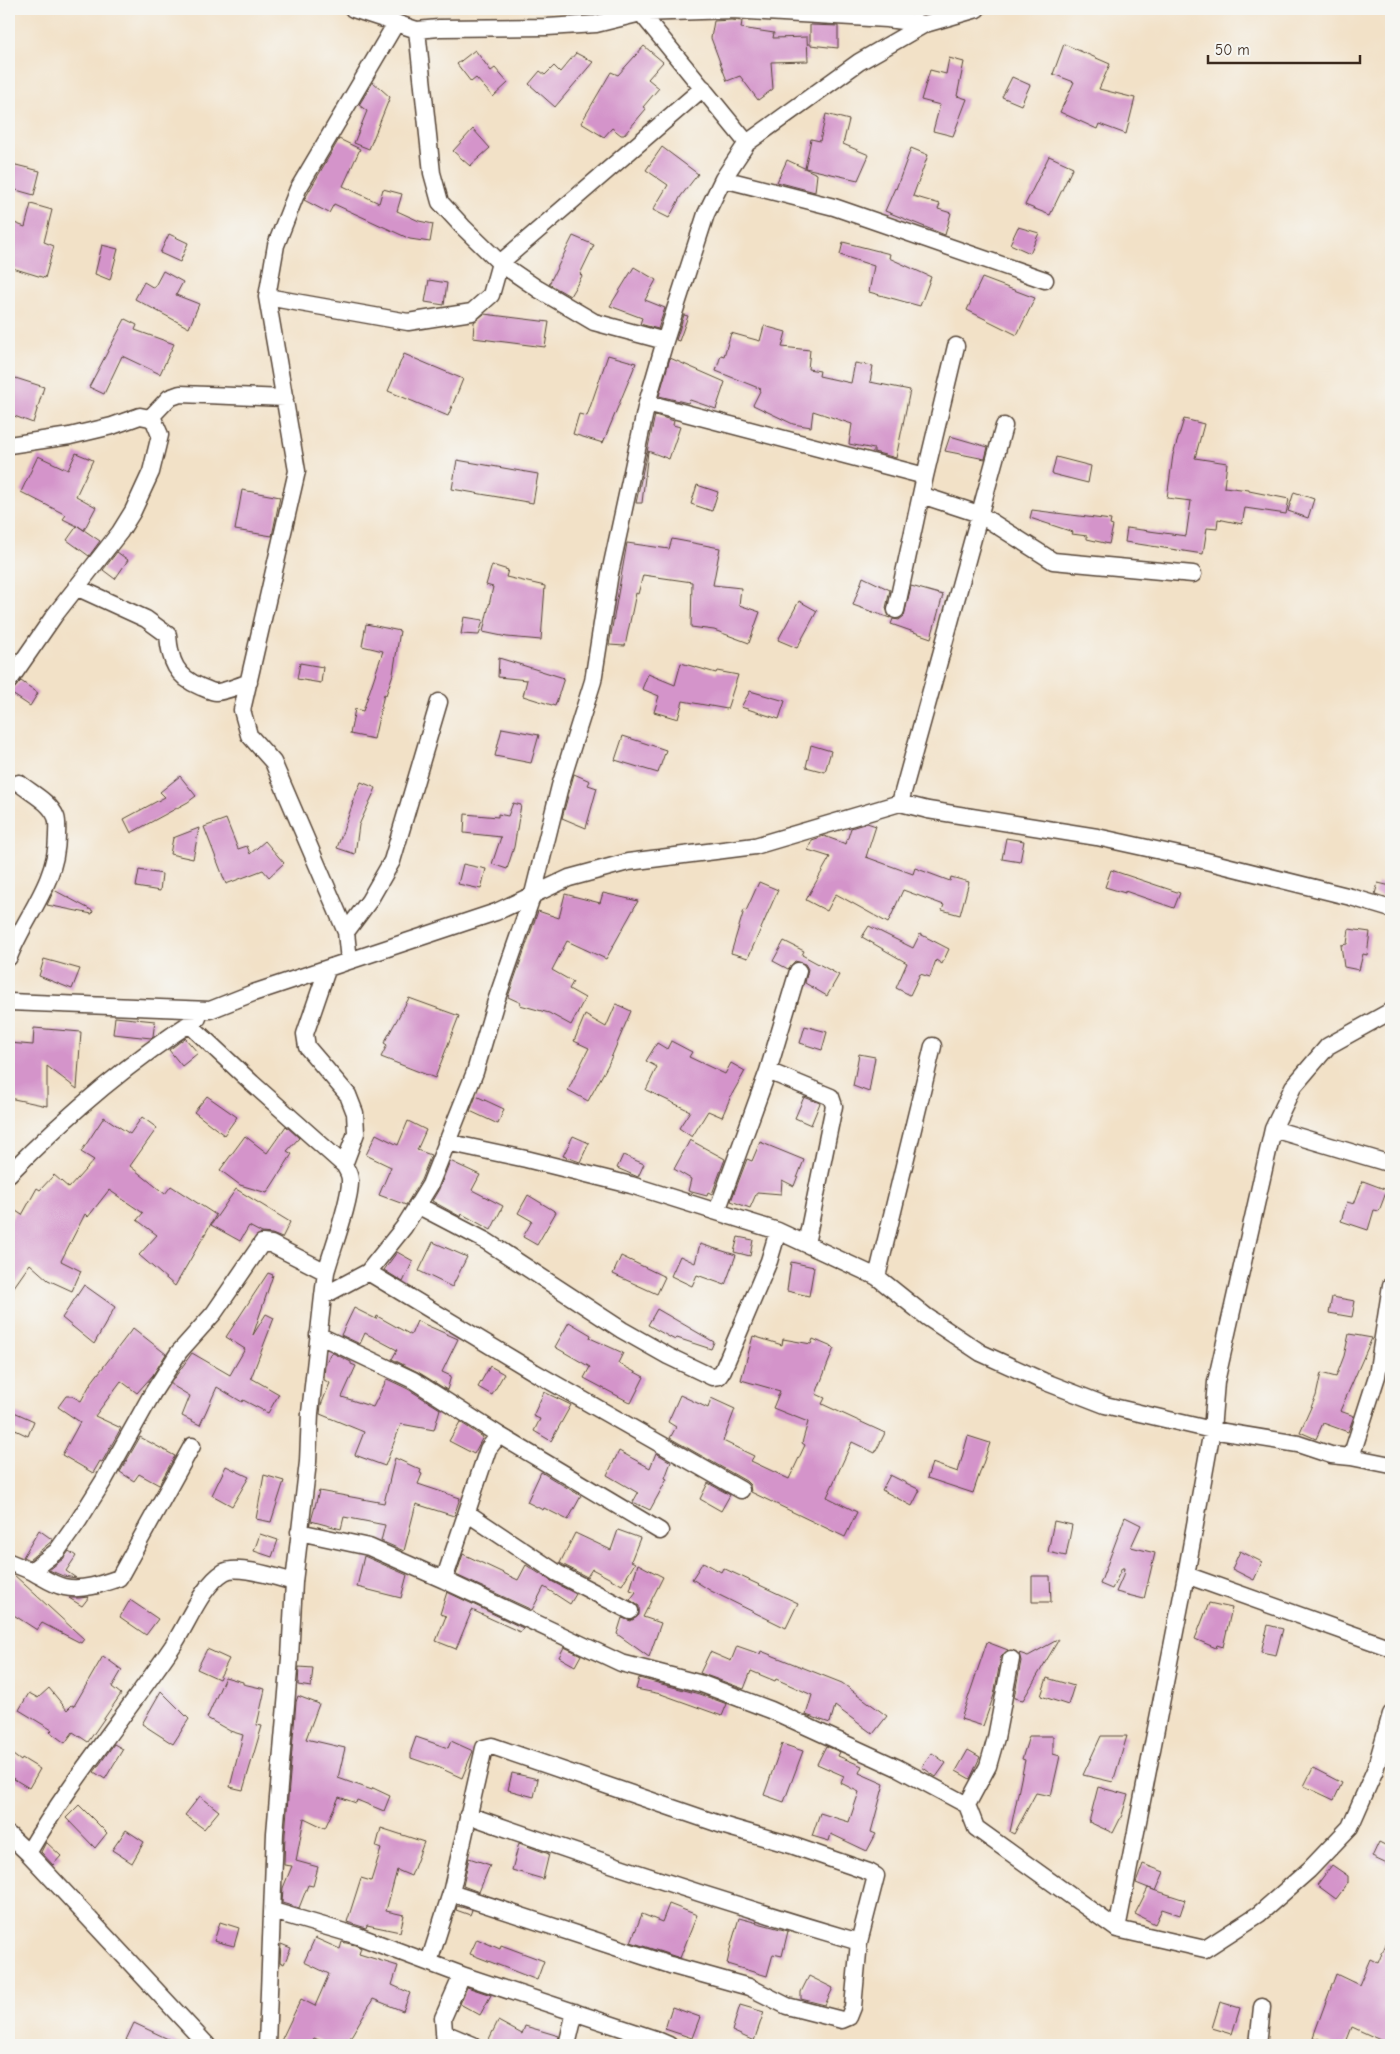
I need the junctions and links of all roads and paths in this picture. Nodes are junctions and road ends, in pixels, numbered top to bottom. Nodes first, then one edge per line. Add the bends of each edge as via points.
1 (353, 9) edge
2 (977, 9) edge
3 (641, 13) junction
4 (396, 23) junction
5 (925, 24) junction
6 (417, 30) junction
7 (703, 88) junction
8 (747, 143) junction
9 (723, 179) junction
10 (500, 263) junction
11 (1045, 280) dead end
12 (267, 297) junction
13 (665, 341) junction
14 (956, 346) dead end
15 (285, 398) junction
16 (647, 403) junction
17 (150, 418) junction
18 (1004, 426) dead end
19 (9, 445) edge
20 (925, 476) junction
21 (921, 495) junction
22 (979, 514) junction
23 (1193, 574) dead end
24 (76, 587) junction
25 (896, 610) dead end
26 (9, 681) edge
27 (249, 682) junction
28 (439, 702) dead end
29 (19, 784) dead end
30 (900, 803) junction
31 (533, 894) junction
32 (1391, 910) edge
33 (346, 932) junction
34 (9, 957) edge
35 (349, 961) junction
36 (327, 970) junction
37 (798, 972) dead end
38 (9, 1002) edge
39 (210, 1010) junction
40 (1391, 1011) edge
41 (189, 1024) junction
42 (933, 1046) dead end
43 (768, 1072) junction
44 (1273, 1129) junction
45 (446, 1142) junction
46 (1391, 1164) edge
47 (344, 1165) junction
48 (9, 1174) edge
49 (417, 1205) junction
50 (717, 1211) junction
51 (778, 1231) junction
52 (806, 1244) junction
53 (326, 1272) junction
54 (368, 1272) junction
55 (877, 1277) junction
56 (1391, 1285) edge
57 (323, 1296) junction
58 (318, 1335) junction
59 (1212, 1430) junction
60 (499, 1435) junction
61 (192, 1446) dead end
62 (1351, 1457) junction
63 (1391, 1465) edge
64 (741, 1490) dead end
65 (467, 1513) junction
66 (660, 1530) dead end
67 (299, 1532) junction
68 (9, 1562) edge
69 (31, 1571) junction
70 (1186, 1575) junction
71 (444, 1580) junction
72 (294, 1582) junction
73 (630, 1610) dead end
74 (1391, 1648) edge
75 (1011, 1659) dead end
76 (1391, 1714) edge
77 (967, 1805) junction
78 (468, 1815) junction
79 (9, 1835) edge
80 (28, 1852) junction
81 (451, 1893) junction
82 (273, 1911) junction
83 (1117, 1929) junction
84 (859, 1942) junction
85 (429, 1962) junction
86 (462, 1975) junction
87 (1262, 2007) dead end
88 (575, 2012) junction
89 (444, 2039) edge
90 (204, 2043) edge
91 (658, 2043) edge
92 (185, 2045) edge
93 (268, 2045) edge
94 (473, 2045) edge
95 (567, 2045) edge
96 (1258, 2045) edge

1 - 4 street
2 - 5 street
3 - 5 street via 731,10
3 - 6 street via 586,25
3 - 7 street
4 - 6 street
4 - 12 street via 298,189 276,245
5 - 8 street via 859,62
6 - 10 street via 432,173 440,202
7 - 8 street
7 - 10 street
8 - 9 street
9 - 11 street via 834,207
9 - 13 street via 706,214
10 - 12 street via 491,295 472,312 408,322
10 - 13 street via 594,322
12 - 15 street
13 - 16 street
14 - 20 street
15 - 17 street via 180,394 169,398
15 - 27 street via 297,471
16 - 20 street
16 - 31 street via 610,573 593,681 560,786
17 - 19 street via 140,416 70,436
17 - 24 street via 160,435 151,472 120,532
18 - 22 street
20 - 21 street
21 - 22 street
21 - 25 street
22 - 23 street via 1053,561
22 - 30 street
24 - 26 street
24 - 27 street via 146,619 168,635 174,666 198,686 216,692
27 - 33 street via 242,710 249,735 273,762
28 - 33 street via 392,861 369,902
29 - 34 street via 46,804 56,817 57,848 46,888
30 - 31 street via 756,846 628,862 569,878
30 - 32 street via 1097,837 1202,860
31 - 35 street via 496,912
31 - 45 street via 475,1072
33 - 35 street
35 - 36 street
36 - 39 street
36 - 47 street via 305,1034 307,1047 348,1095 355,1113 356,1134
37 - 43 street
38 - 39 street
39 - 41 street
40 - 44 street via 1328,1046 1292,1087
41 - 47 street
41 - 48 street via 147,1052 98,1092
42 - 55 street
43 - 50 street
43 - 52 street via 831,1097 834,1106
44 - 46 street
44 - 59 street via 1216,1382
45 - 49 street via 430,1185
45 - 50 street via 613,1181
47 - 53 street via 350,1181
49 - 51 street via 486,1241 622,1330 712,1377 719,1376 723,1370 769,1261
49 - 54 street via 404,1228
50 - 51 street
51 - 52 street
52 - 55 street
53 - 57 street
53 - 69 street via 271,1244 262,1243 214,1313 179,1352 79,1520 57,1551
54 - 57 street
54 - 64 street via 534,1372
55 - 59 street via 927,1317 981,1352 1043,1381 1105,1405
56 - 62 street via 1378,1376
57 - 58 street
58 - 60 street via 413,1380
58 - 67 street
59 - 62 street via 1298,1444 1331,1455
59 - 70 street
60 - 65 street via 488,1449
60 - 66 street
61 - 69 street via 119,1578 104,1584 63,1587
62 - 63 street
65 - 71 street
65 - 73 street via 557,1573
67 - 71 street via 368,1547
67 - 72 street
68 - 69 street
70 - 74 street
70 - 83 street
71 - 77 street via 621,1663 702,1684 771,1710 898,1768
72 - 80 street via 236,1569 225,1570 217,1577 134,1703 65,1794
72 - 82 street via 275,1833
75 - 77 street via 988,1766
76 - 83 street via 1375,1770 1350,1827 1309,1870 1259,1914 1204,1949
77 - 83 street via 976,1828
78 - 81 street
78 - 84 street via 724,1902
78 - 84 street via 484,1748 492,1746 531,1758 869,1872 876,1876
79 - 80 street
80 - 90 street
81 - 84 street via 670,1965 749,1987 787,2006 842,2020 849,2017 853,2007
81 - 85 street
82 - 85 street via 358,1936
82 - 93 street
85 - 86 street
86 - 88 street
86 - 89 street via 443,2018
87 - 96 street
88 - 91 street
88 - 95 street
89 - 94 street
90 - 92 street

